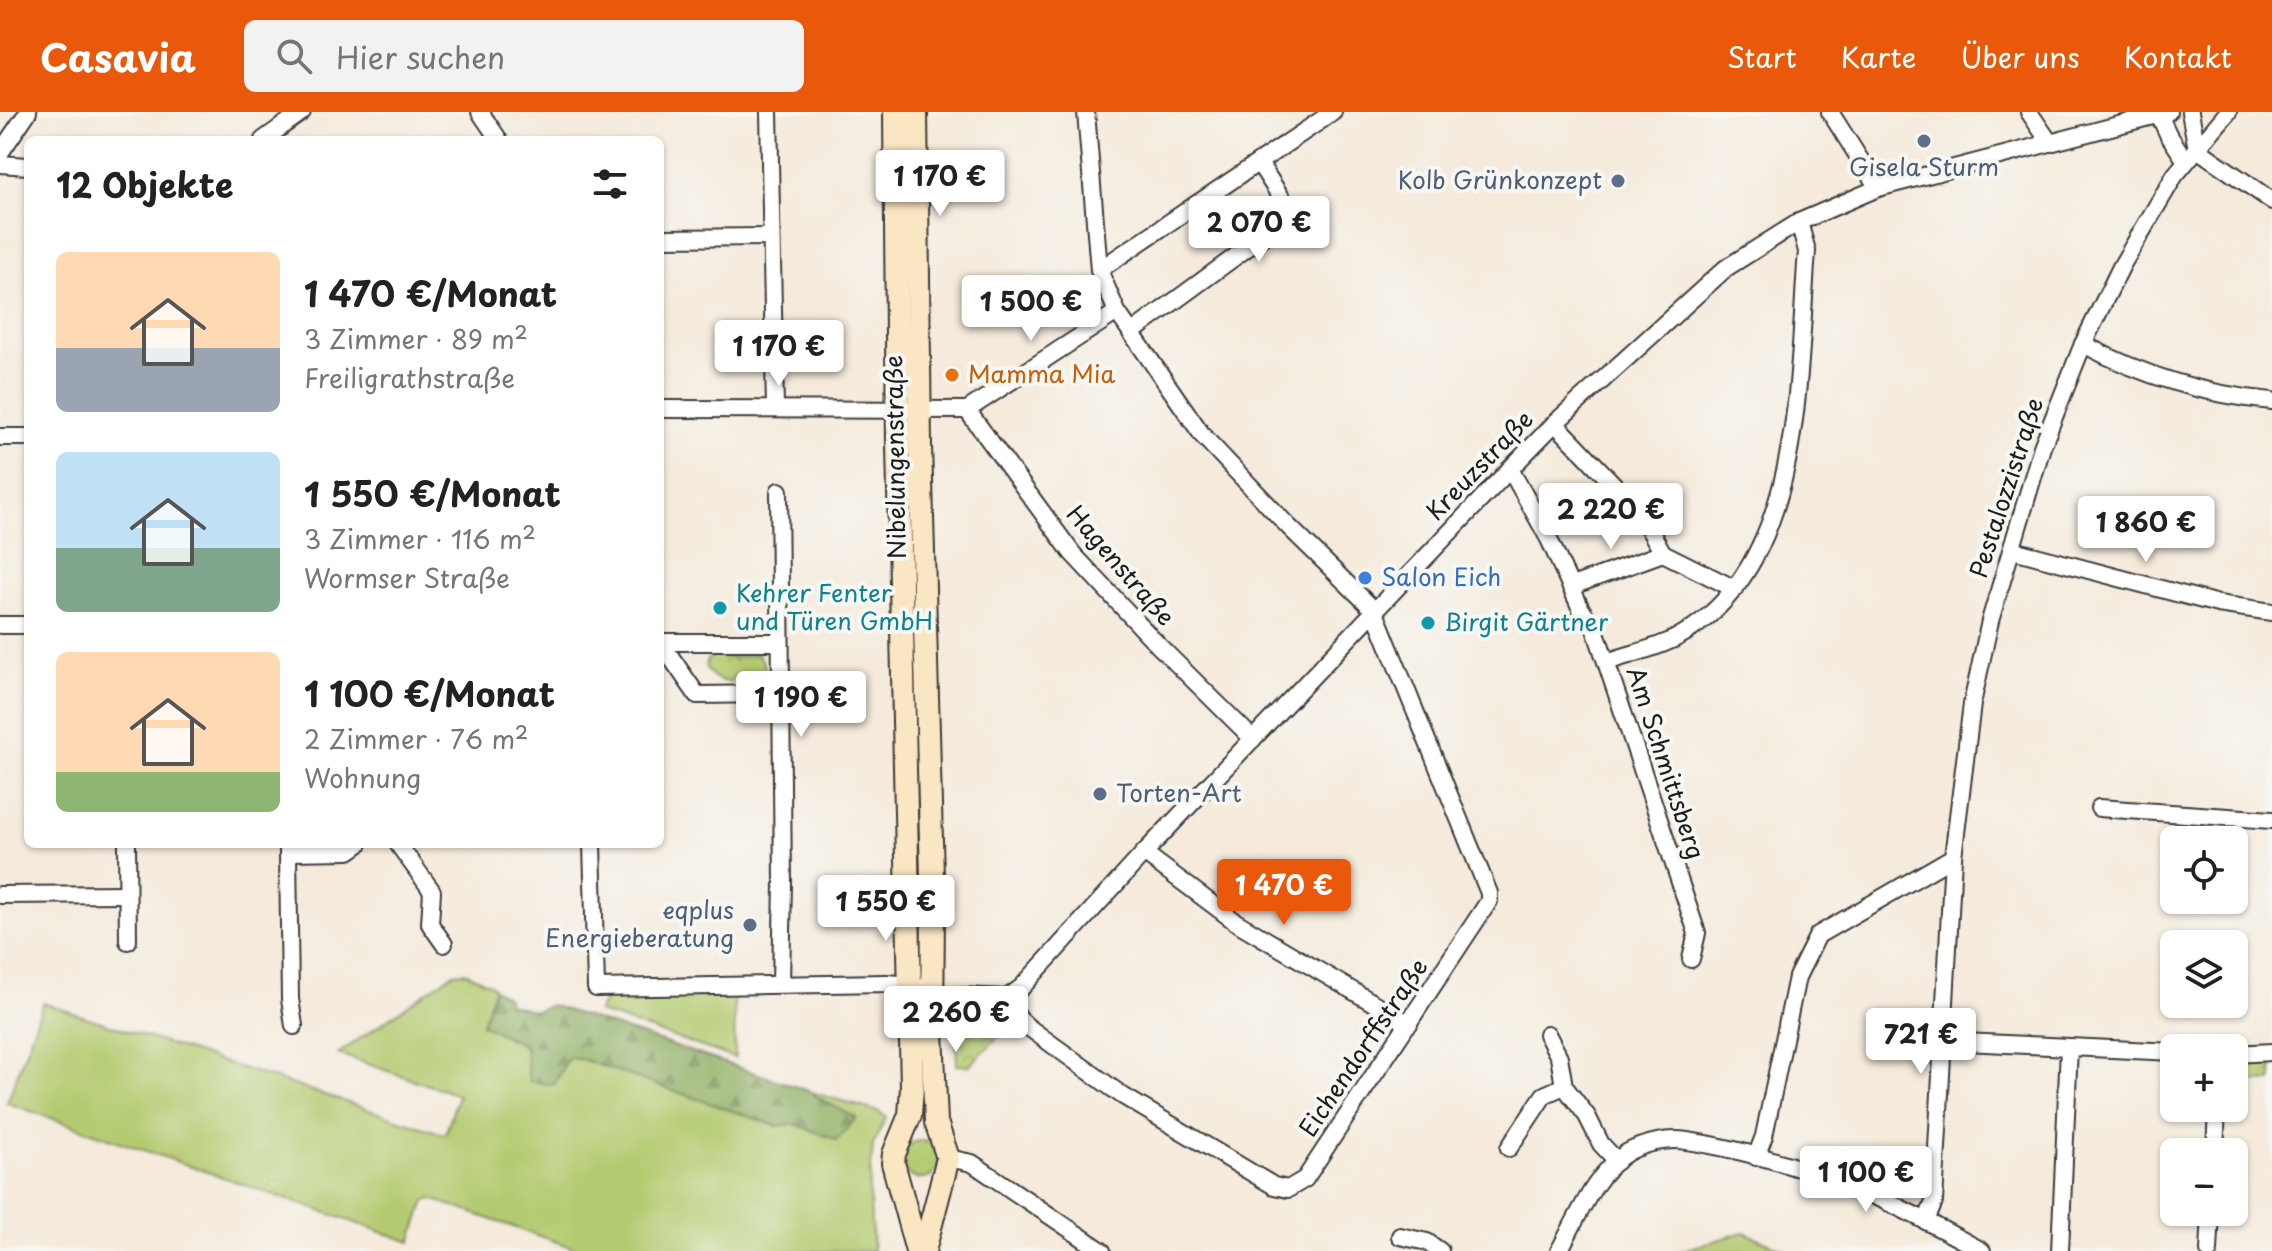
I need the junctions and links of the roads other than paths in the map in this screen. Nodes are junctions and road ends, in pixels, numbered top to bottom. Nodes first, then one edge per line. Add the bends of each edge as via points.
1 (28, 112) edge
2 (302, 112) edge
3 (480, 112) edge
4 (769, 112) edge
5 (895, 112) edge
6 (916, 112) edge
7 (1086, 112) edge
8 (1333, 112) edge
9 (1830, 112) edge
10 (2029, 112) edge
11 (2190, 112) edge
12 (2228, 112) edge
13 (2164, 114) edge
14 (269, 136) edge
15 (496, 136) edge
16 (2050, 143) junction
17 (0, 153) edge
18 (2192, 155) junction
19 (1259, 163) junction
20 (0, 164) edge
21 (24, 166) edge
22 (1878, 188) junction
23 (2272, 201) edge
24 (1799, 222) junction
25 (770, 237) junction
26 (664, 238) edge
27 (1099, 270) junction
28 (1117, 312) junction
29 (1131, 333) junction
30 (2083, 344) junction
31 (2272, 401) edge
32 (775, 408) junction
33 (664, 409) edge
34 (909, 410) junction
35 (967, 410) junction
36 (1555, 423) junction
37 (0, 437) edge
38 (24, 437) edge
39 (1510, 469) junction
40 (779, 491) dead end
41 (2013, 550) junction
42 (1663, 553) junction
43 (1572, 586) junction
44 (1735, 589) junction
45 (1374, 610) junction
46 (2272, 612) edge
47 (0, 625) edge
48 (24, 625) edge
49 (779, 642) junction
50 (664, 643) edge
51 (664, 649) edge
52 (1607, 662) junction
53 (780, 694) junction
54 (1253, 739) junction
55 (2099, 808) dead end
56 (2272, 820) edge
57 (127, 848) edge
58 (288, 848) edge
59 (353, 848) edge
60 (401, 848) edge
61 (592, 848) edge
62 (1144, 853) junction
63 (1953, 857) junction
64 (127, 894) junction
65 (0, 895) edge
66 (128, 941) dead end
67 (444, 944) dead end
68 (1691, 959) dead end
69 (781, 984) junction
70 (910, 984) junction
71 (933, 994) junction
72 (1007, 998) junction
73 (1409, 1024) junction
74 (294, 1026) dead end
75 (1547, 1034) dead end
76 (1943, 1041) junction
77 (2069, 1047) junction
78 (2160, 1051) edge
79 (2272, 1052) edge
80 (2248, 1053) edge
81 (1564, 1086) junction
82 (901, 1139) junction
83 (1509, 1148) dead end
84 (945, 1150) junction
85 (1756, 1157) junction
86 (1617, 1161) junction
87 (899, 1180) junction
88 (942, 1181) junction
89 (1926, 1221) junction
90 (2210, 1226) edge
91 (1400, 1236) dead end
92 (917, 1251) edge
93 (924, 1251) edge
94 (1102, 1251) edge
95 (1440, 1251) edge
96 (1559, 1251) edge
97 (1982, 1251) edge
98 (2060, 1251) edge
99 (2209, 1251) edge

1 - 17 street
2 - 14 street
3 - 15 street
4 - 25 street
5 - 34 street
6 - 34 street, Nibelungenstraße
7 - 27 street
8 - 19 street
9 - 22 street
10 - 16 street
11 - 18 street
12 - 18 street, Pestalozzistraße
13 - 16 street, Kreuzstraße
13 - 18 street via 2168,134
16 - 22 street, Kreuzstraße
18 - 23 street
18 - 30 street, Pestalozzistraße via 2142,230
19 - 27 street
19 - 29 street via 1290,211
20 - 21 street
22 - 24 street, Kreuzstraße
24 - 36 street, Kreuzstraße via 1726,268
24 - 44 street via 1807,251 1793,434 1774,511
25 - 26 street
25 - 32 street
27 - 28 street
28 - 29 street
28 - 35 street
29 - 45 street via 1203,436
30 - 31 street via 2123,365 2185,384
30 - 41 street, Pestalozzistraße via 2042,447
32 - 33 street
32 - 34 street
34 - 35 street
34 - 70 street
34 - 71 street, Nibelungenstraße
35 - 54 street, Hagenstraße via 1072,553
36 - 39 street, Kreuzstraße
36 - 42 street via 1638,510
37 - 38 street
39 - 43 street, Am Schmittsberg
39 - 45 street, Kreuzstraße
40 - 49 street
41 - 46 street via 2218,604
41 - 63 street, Pestalozzistraße via 1976,683
42 - 43 street
42 - 44 street
43 - 52 street, Am Schmittsberg
44 - 52 street via 1675,639
45 - 54 street, Kreuzstraße
45 - 73 street, Eichendorffstraße via 1489,893 1487,908
47 - 48 street
49 - 50 street
49 - 53 street
51 - 53 street via 697,695
52 - 68 street, Am Schmittsberg via 1697,933
53 - 69 street
54 - 62 street, Kreuzstraße
55 - 56 street
57 - 64 street
58 - 59 street
58 - 74 street
60 - 67 street via 432,891 430,924
61 - 69 street via 596,988
62 - 72 street, Kreuzstraße
62 - 73 street via 1236,922
63 - 76 street, Pestalozzistraße
63 - 85 street via 1818,935 1797,977
64 - 65 street
64 - 66 street
69 - 70 street
70 - 71 street
70 - 82 street via 912,1088
71 - 72 street
71 - 84 street, Nibelungenstraße via 936,1122
72 - 73 street, Eichendorffstraße via 1028,1027 1123,1096 1274,1186 1288,1189 1305,1179
75 - 81 street via 1559,1057
76 - 77 street
76 - 89 street, Pestalozzistraße via 1934,1202
77 - 78 street
77 - 98 street
79 - 80 street
81 - 83 street via 1544,1095
81 - 86 street
82 - 84 street via 922,1132
82 - 87 street via 894,1154
84 - 88 street, Nibelungenstraße
84 - 94 street
85 - 86 street via 1685,1140 1639,1147
85 - 89 street via 1873,1196
86 - 96 street
87 - 88 street via 921,1188
87 - 92 street
88 - 93 street, Nibelungenstraße
89 - 97 street
90 - 99 street
91 - 95 street

